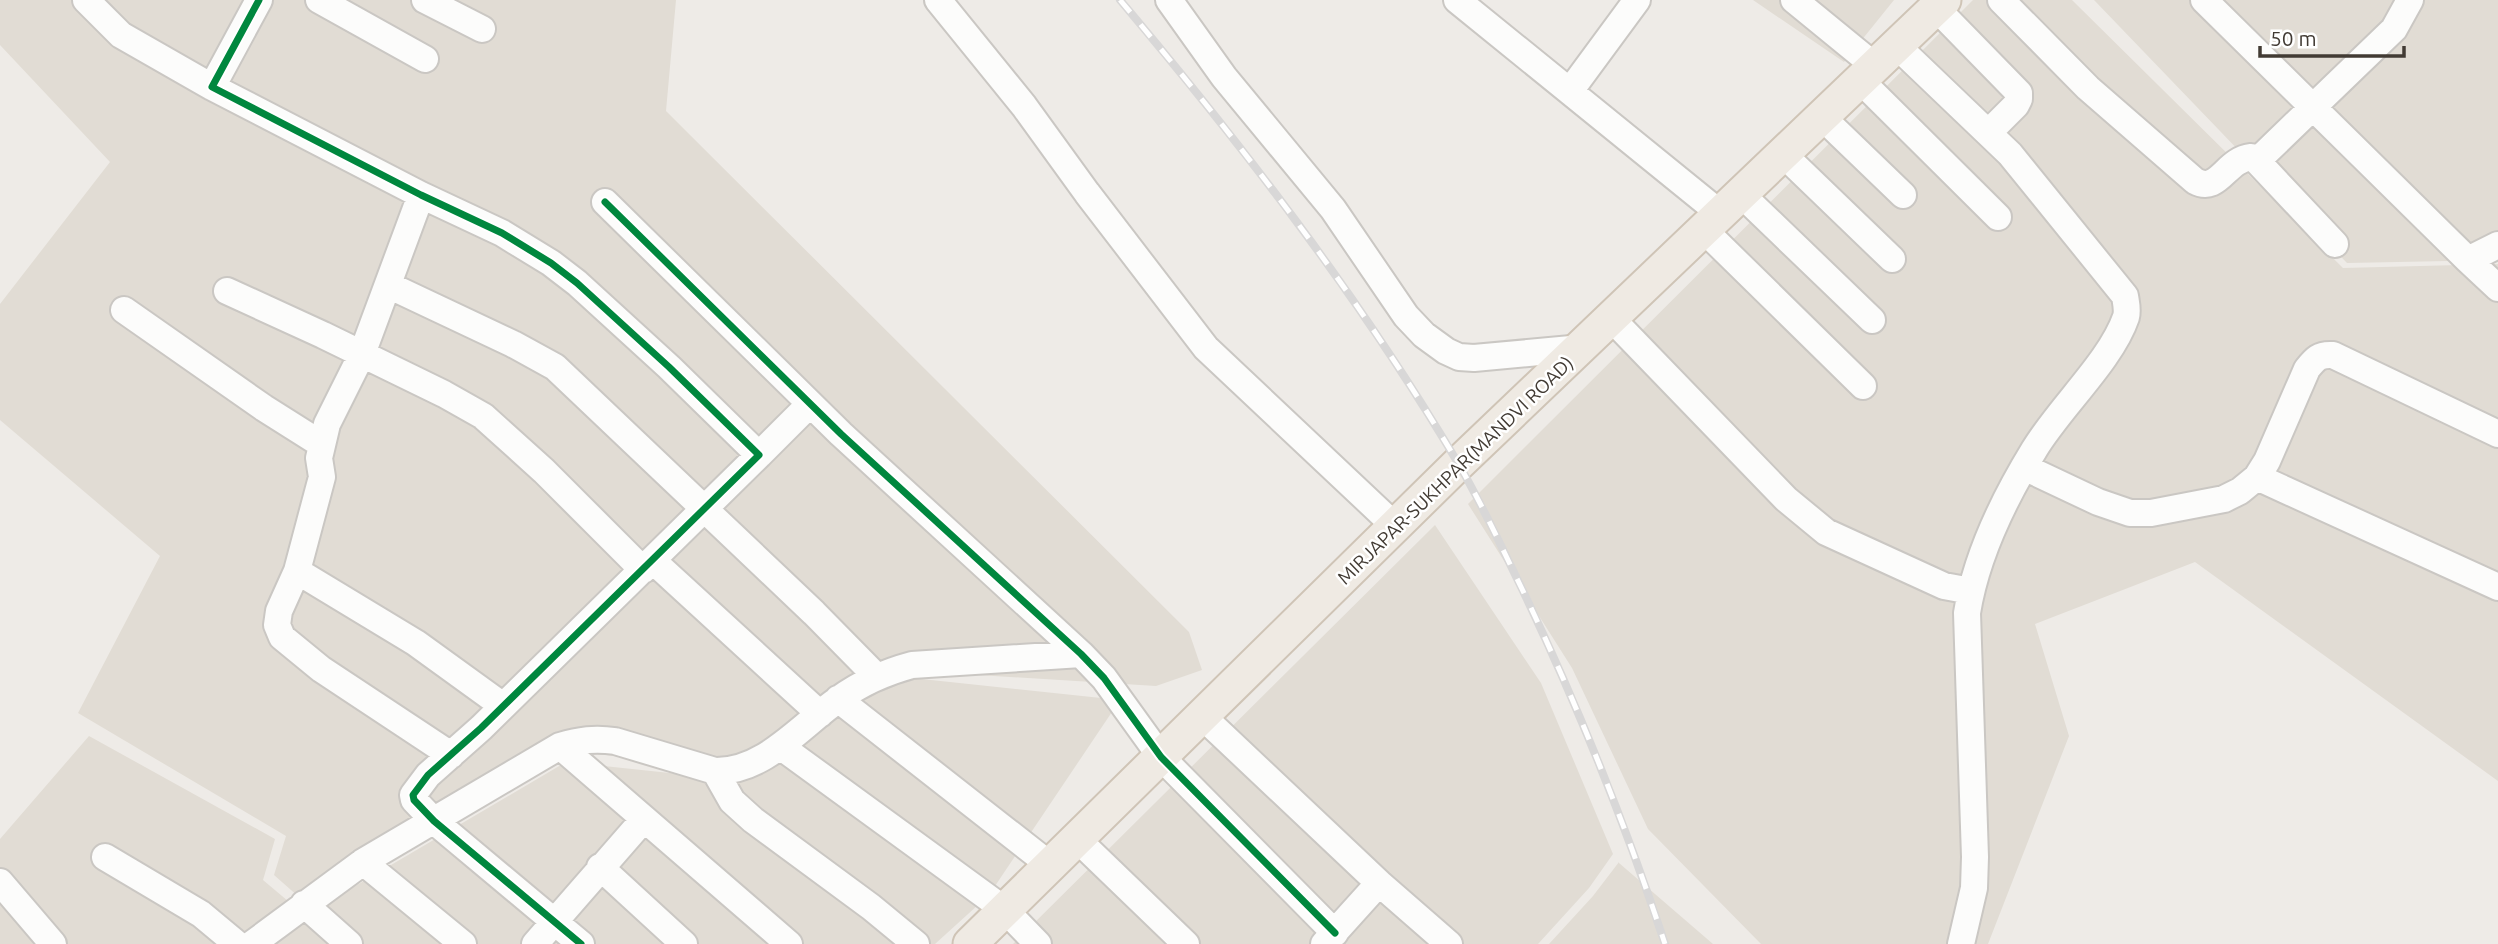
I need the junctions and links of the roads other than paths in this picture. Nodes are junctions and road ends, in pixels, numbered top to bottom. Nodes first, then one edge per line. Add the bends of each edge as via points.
1 (86, 0) edge
2 (259, 0) edge
3 (319, 0) edge
4 (425, 0) edge
5 (938, 0) edge
6 (1169, 0) edge
7 (1457, 0) edge
8 (1637, 0) edge
9 (1794, 0) edge
10 (2001, 0) edge
11 (2204, 0) edge
12 (2410, 0) edge
13 (1940, 4) edge
14 (482, 29) dead end
15 (425, 59) dead end
16 (1878, 65) junction
17 (212, 88) junction
18 (1570, 92) junction
19 (2312, 107) junction
20 (1823, 118) junction
21 (1988, 133) junction
22 (1784, 155) junction
23 (2257, 161) junction
24 (421, 195) junction
25 (1903, 195) dead end
26 (604, 202) dead end
27 (1723, 214) junction
28 (1998, 217) dead end
29 (2336, 244) dead end
30 (2498, 245) edge
31 (1892, 259) dead end
32 (2468, 260) junction
33 (388, 285) junction
34 (2498, 288) edge
35 (227, 291) dead end
36 (124, 310) dead end
37 (1612, 319) junction
38 (1872, 320) dead end
39 (1582, 348) junction
40 (362, 354) junction
41 (1863, 386) dead end
42 (810, 404) junction
43 (2498, 434) edge
44 (321, 444) junction
45 (758, 455) junction
46 (2024, 467) junction
47 (2257, 477) junction
48 (704, 509) junction
49 (1396, 527) junction
50 (647, 565) junction
51 (297, 571) junction
52 (2498, 587) edge
53 (1971, 591) junction
54 (1081, 654) junction
55 (877, 677) junction
56 (503, 706) junction
57 (829, 707) junction
58 (1202, 716) junction
59 (561, 746) junction
60 (780, 746) junction
61 (451, 755) junction
62 (1161, 757) junction
63 (715, 771) junction
64 (644, 819) junction
65 (434, 821) junction
66 (1077, 839) junction
67 (105, 857) dead end
68 (363, 862) junction
69 (1050, 865) junction
70 (600, 867) junction
71 (0, 882) edge
72 (1379, 883) junction
73 (304, 904) junction
74 (1004, 910) junction
75 (554, 921) junction
76 (1329, 939) edge
77 (53, 944) edge
78 (237, 944) edge
79 (252, 944) edge
80 (349, 944) edge
81 (463, 944) edge
82 (535, 944) edge
83 (581, 944) edge
84 (684, 944) edge
85 (789, 944) edge
86 (916, 944) edge
87 (970, 944) edge
88 (1038, 944) edge
89 (1186, 944) edge
90 (1449, 944) edge
91 (1961, 944) edge

1 - 17 street via 121,35
2 - 17 street
3 - 15 street
4 - 14 street
5 - 49 street via 1206,348
6 - 39 street via 1224,77 1333,209 1424,335 1458,357
7 - 18 street
8 - 18 street
9 - 16 street
10 - 23 street via 2088,88 2195,181 2211,184 2234,162 2250,157
11 - 19 street
12 - 19 street via 2395,29
13 - 16 main road, MIRJAPAR-SUKHPAR(MANDVI ROAD)
13 - 21 street via 2019,93 2016,105
16 - 20 main road, MIRJAPAR-SUKHPAR(MANDVI ROAD)
16 - 21 street
16 - 28 street
17 - 24 street
18 - 27 street
19 - 23 street
19 - 32 street
20 - 22 main road, MIRJAPAR-SUKHPAR(MANDVI ROAD)
20 - 25 street
21 - 46 street via 2032,180 2125,296 2127,306 2126,317 2105,355 2054,419
22 - 27 main road, MIRJAPAR-SUKHPAR(MANDVI ROAD)
22 - 31 street
23 - 29 street
24 - 33 street
24 - 45 street via 551,262 669,367
26 - 42 street
27 - 37 main road, MIRJAPAR-SUKHPAR(MANDVI ROAD)
27 - 38 street
27 - 41 street
30 - 32 street
32 - 34 street
33 - 40 street
33 - 48 street via 555,367
35 - 40 street
36 - 44 street
37 - 39 main road, MIRJAPAR-SUKHPAR(MANDVI ROAD)
37 - 53 street via 1786,499 1826,532 1944,586
39 - 49 main road, MIRJAPAR-SUKHPAR(MANDVI ROAD)
40 - 44 street
40 - 50 street via 483,416
42 - 45 street
42 - 54 street
43 - 47 street via 2324,354 2307,369
44 - 51 street via 322,477
45 - 48 street
46 - 47 street via 2130,513 2224,499
46 - 53 street
47 - 52 street
48 - 50 street
48 - 55 street
49 - 58 main road, MIRJAPAR-SUKHPAR(MANDVI ROAD)
50 - 56 street
50 - 57 street
51 - 56 street via 416,643
51 - 61 street via 279,611 277,625 282,637 321,669
53 - 91 street via 1975,857 1974,888
54 - 55 street via 912,665
54 - 62 street
55 - 57 street
56 - 61 street
57 - 60 street
57 - 69 street
58 - 62 main road, MIRJAPAR-SUKHPAR(MANDVI ROAD)
58 - 72 street
59 - 63 street via 598,738
59 - 64 street
59 - 65 street
60 - 63 street via 729,771
60 - 74 street
61 - 65 street via 413,794
62 - 66 main road, MIRJAPAR-SUKHPAR(MANDVI ROAD)
62 - 76 street
63 - 86 street via 732,801 753,820
64 - 70 street
64 - 85 street
65 - 68 street
65 - 75 street
66 - 69 main road, MIRJAPAR-SUKHPAR(MANDVI ROAD)
66 - 89 street
67 - 78 street via 201,914
68 - 73 street
68 - 81 street
69 - 74 main road, MIRJAPAR-SUKHPAR(MANDVI ROAD)
70 - 75 street
70 - 84 street
71 - 77 street
72 - 76 street
72 - 90 street
73 - 79 street
73 - 80 street
74 - 87 main road, MIRJAPAR-SUKHPAR(MANDVI ROAD)
74 - 88 street
75 - 82 street
75 - 83 street

